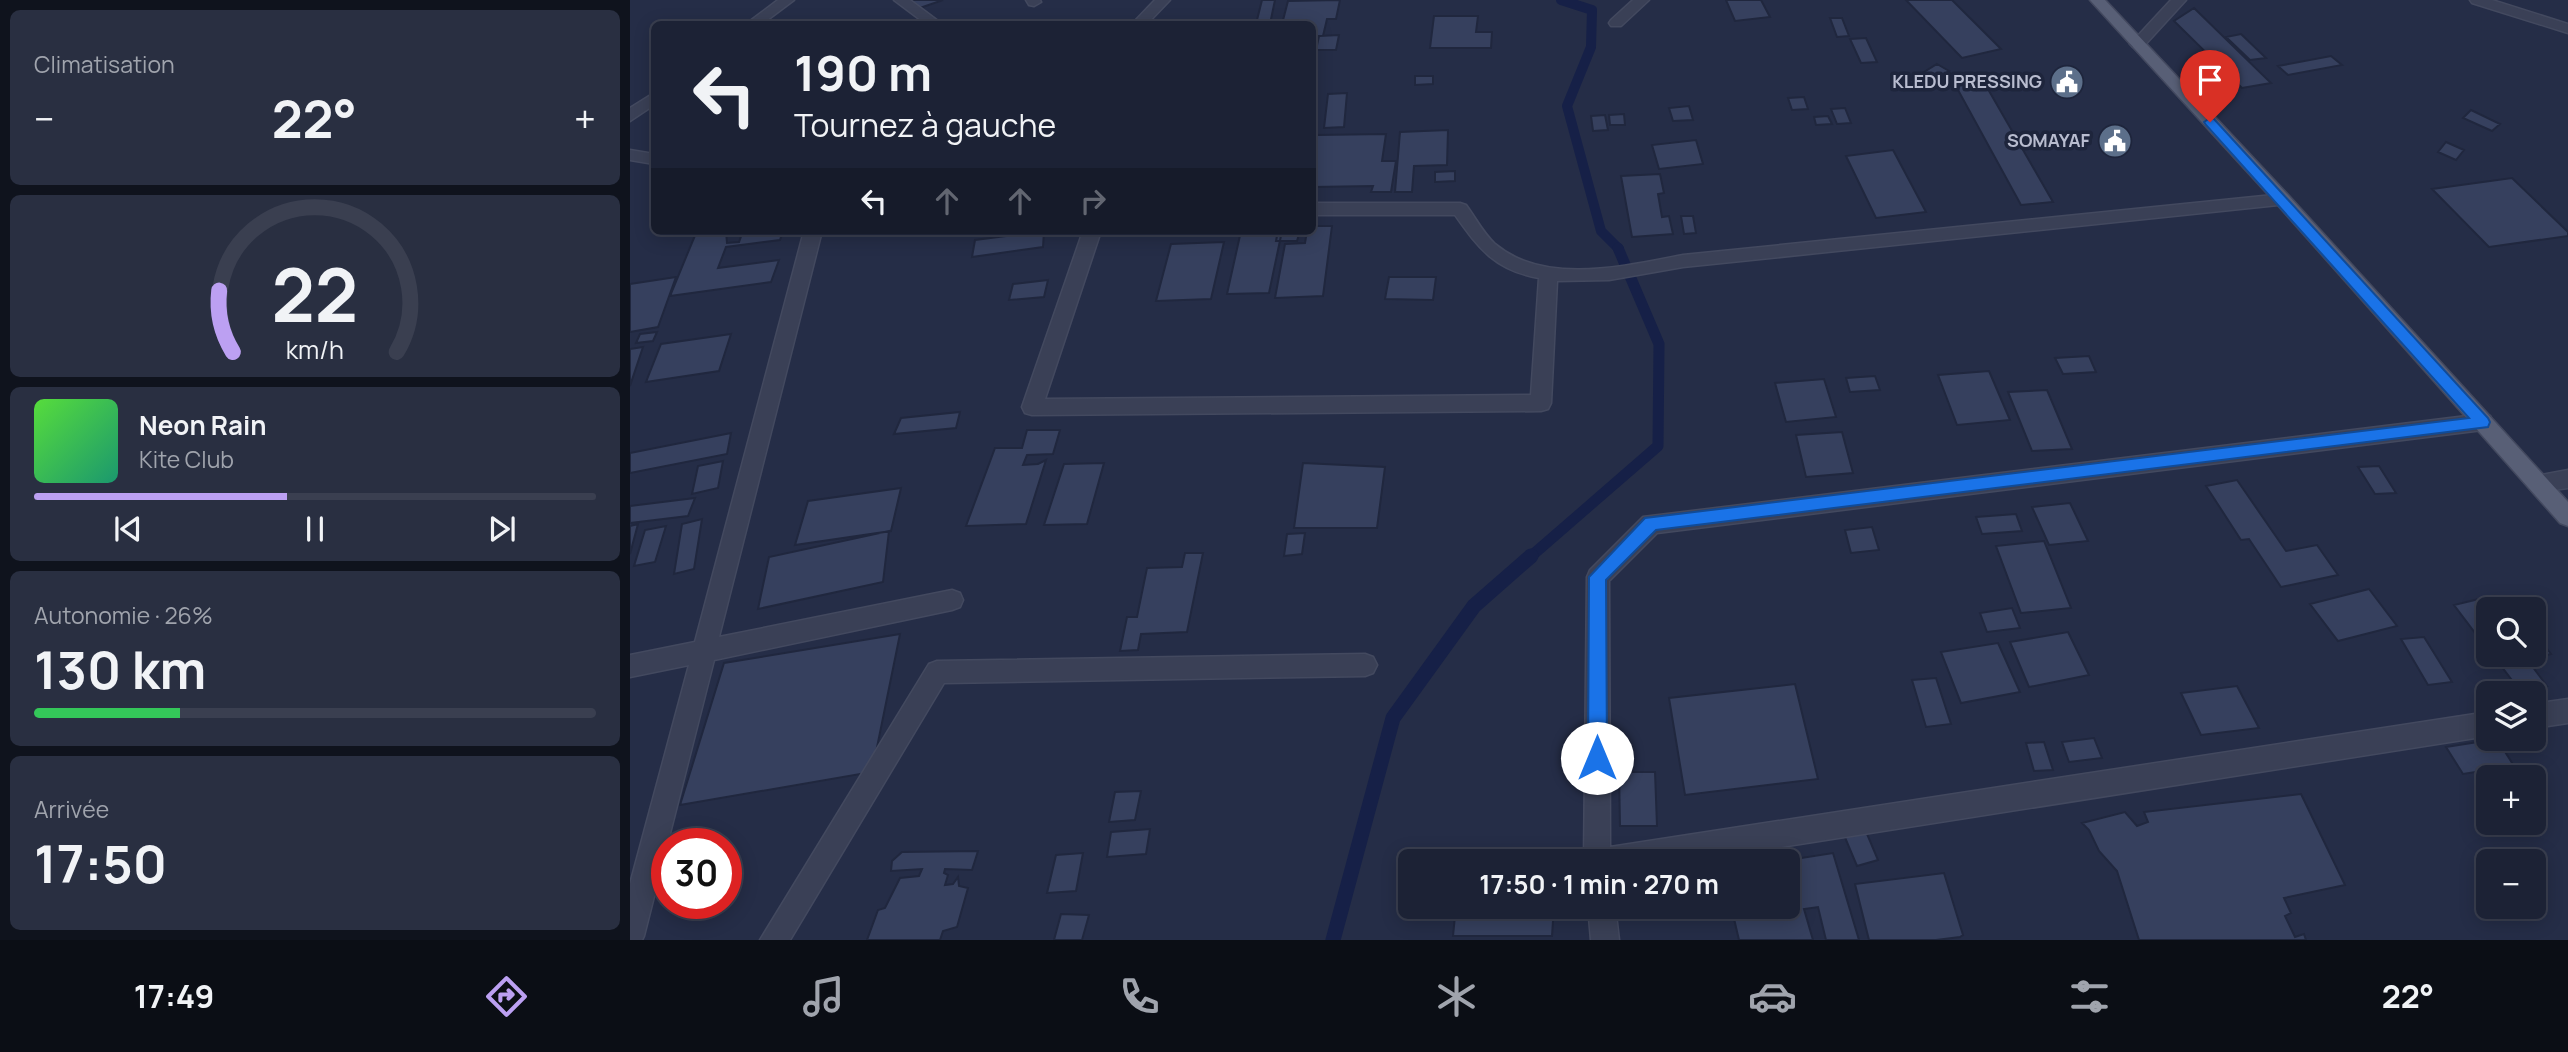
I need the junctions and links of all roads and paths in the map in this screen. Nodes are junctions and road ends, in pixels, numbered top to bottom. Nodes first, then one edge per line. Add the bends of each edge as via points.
1 (786, 0) edge
2 (901, 0) edge
3 (1163, 0) edge
4 (1642, 0) edge
5 (2097, 0) edge
6 (2179, 0) edge
7 (2477, 0) edge
8 (2499, 3) edge
9 (757, 21) edge
10 (931, 21) edge
11 (1142, 21) edge
12 (1616, 23) dead end
13 (2568, 29) edge
14 (2138, 44) junction
15 (651, 100) edge
16 (630, 116) edge
17 (630, 155) edge
18 (651, 158) edge
19 (2283, 201) junction
20 (1316, 209) edge
21 (812, 235) edge
22 (1091, 235) edge
23 (1548, 275) junction
24 (2483, 422) junction
25 (2568, 479) edge
26 (2538, 483) junction
27 (2568, 517) edge
28 (952, 600) dead end
29 (704, 651) junction
30 (1365, 665) dead end
31 (630, 666) edge
32 (2568, 711) edge
33 (2546, 714) edge
34 (2476, 725) edge
35 (1597, 849) edge
36 (1685, 849) edge
37 (1603, 919) edge
38 (630, 936) edge
39 (774, 940) edge
40 (1605, 940) edge

1 - 9 street
2 - 10 street
3 - 11 street
4 - 12 street
5 - 14 main road
6 - 14 street
7 - 8 street
8 - 13 street
14 - 19 main road
15 - 16 street
17 - 18 street
19 - 23 street via 1683,261 1609,273
19 - 24 main road
20 - 23 street via 1460,209 1490,248 1518,266
21 - 29 street
22 - 23 street via 1032,407 1541,403
24 - 26 main road
24 - 35 street via 1651,523 1598,577
25 - 26 street
26 - 27 main road
28 - 29 street
29 - 31 street
29 - 38 street
30 - 39 street via 937,673
32 - 33 street
34 - 36 street
37 - 40 street

